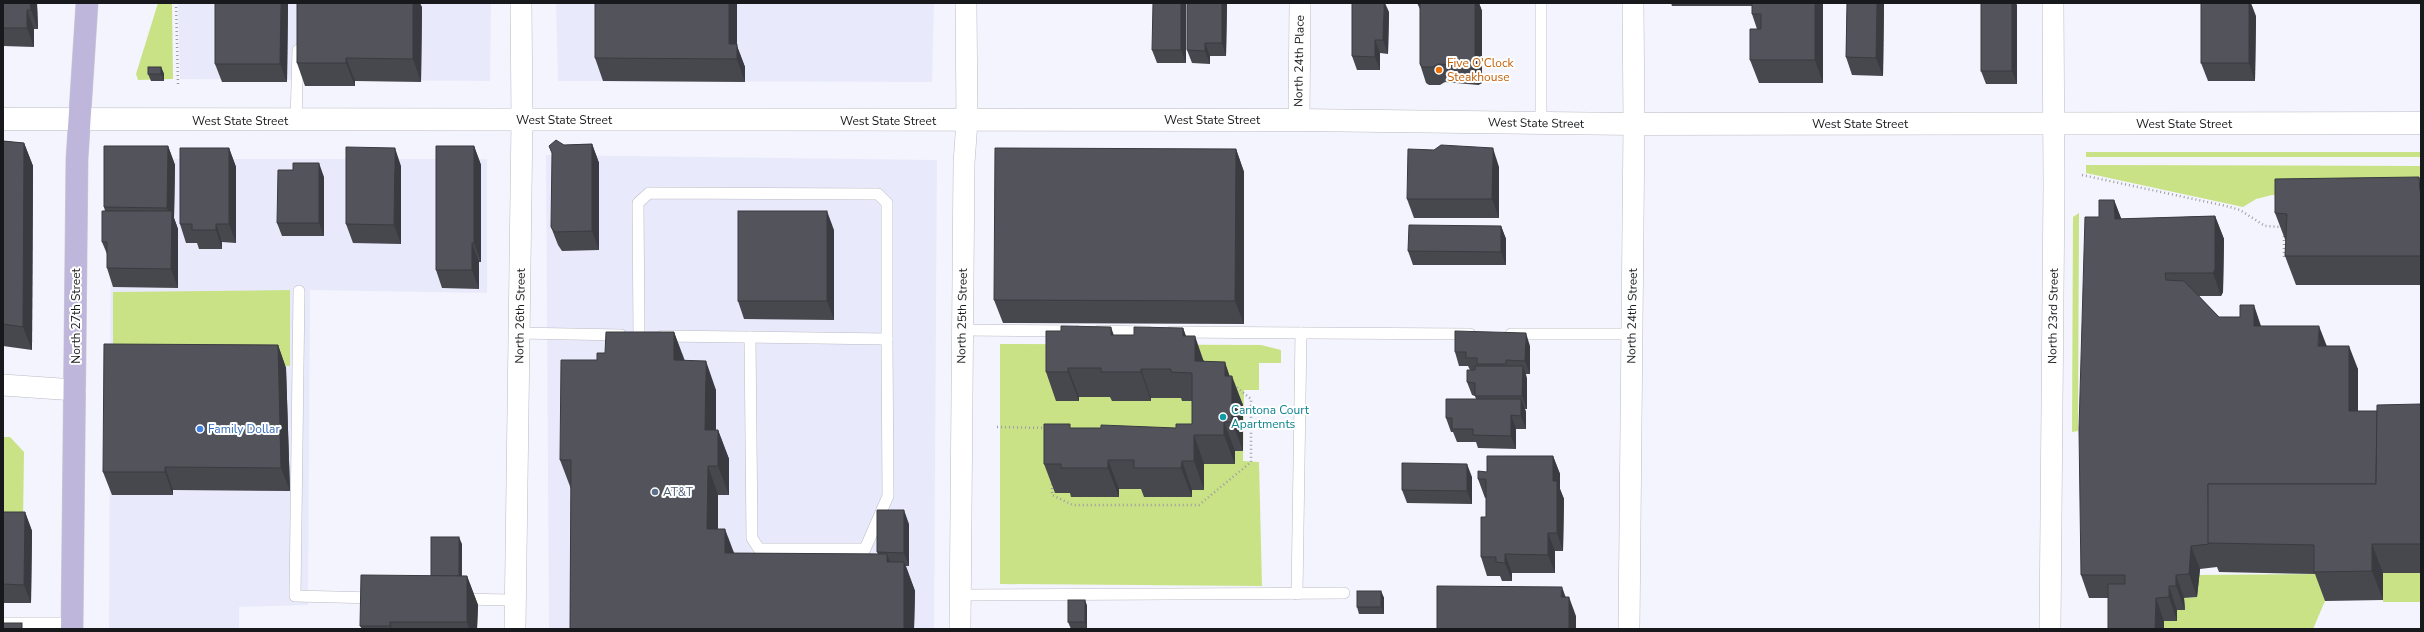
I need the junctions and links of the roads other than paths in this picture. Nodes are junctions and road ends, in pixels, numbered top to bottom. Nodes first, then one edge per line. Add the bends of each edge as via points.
1 (87, 3) edge
2 (521, 3) edge
3 (966, 3) edge
4 (1300, 3) edge
5 (1541, 3) edge
6 (1633, 3) edge
7 (2053, 3) edge
8 (298, 41) edge
9 (80, 119) junction
10 (3, 120) edge
11 (522, 120) junction
12 (1299, 120) junction
13 (296, 121) junction
14 (967, 121) junction
15 (1541, 123) junction
16 (2421, 123) edge
17 (1634, 124) junction
18 (2053, 124) junction
19 (299, 291) dead end
20 (962, 330) junction
21 (519, 333) junction
22 (1301, 333) junction
23 (1483, 334) edge
24 (1499, 334) edge
25 (1632, 334) junction
26 (639, 335) junction
27 (750, 337) junction
28 (887, 339) junction
29 (3, 385) edge
30 (75, 390) junction
31 (1344, 593) dead end
32 (1297, 594) junction
33 (960, 595) junction
34 (389, 598) edge
35 (452, 599) edge
36 (516, 600) junction
37 (3, 623) edge
38 (72, 626) edge
39 (516, 629) edge
40 (960, 629) edge
41 (1628, 629) edge
42 (2050, 629) edge

1 - 9 main road, North 27th Street
2 - 11 street, North 26th Street
3 - 14 street, North 25th Street
4 - 12 street, North 24th Place
5 - 15 lane
6 - 17 street, North 24th Street
7 - 18 street, North 23rd Street
8 - 13 lane
9 - 10 street, West State Street
9 - 13 street, West State Street
9 - 30 main road, North 27th Street via 77,159
11 - 13 street, West State Street
11 - 14 street, West State Street
11 - 21 street, North 26th Street
12 - 14 street, West State Street
12 - 15 street, West State Street
14 - 20 street, North 25th Street
15 - 17 street, West State Street
16 - 18 street, West State Street
17 - 18 street, West State Street
17 - 25 street, North 24th Street
18 - 42 street, North 23rd Street
19 - 34 lane via 295,596
20 - 22 lane
20 - 33 street, North 25th Street
21 - 26 lane
21 - 36 street, North 26th Street
22 - 23 lane
22 - 32 lane
24 - 25 lane
25 - 41 street, North 24th Street
26 - 27 lane
26 - 28 lane via 638,203 649,193 878,194 887,203
27 - 28 lane
27 - 28 lane via 752,538 759,549 865,549 888,496
29 - 30 street
30 - 38 main road, North 27th Street
31 - 32 lane
32 - 33 lane
33 - 40 street, North 25th Street
35 - 36 lane
36 - 39 street, North 26th Street
37 - 38 lane

